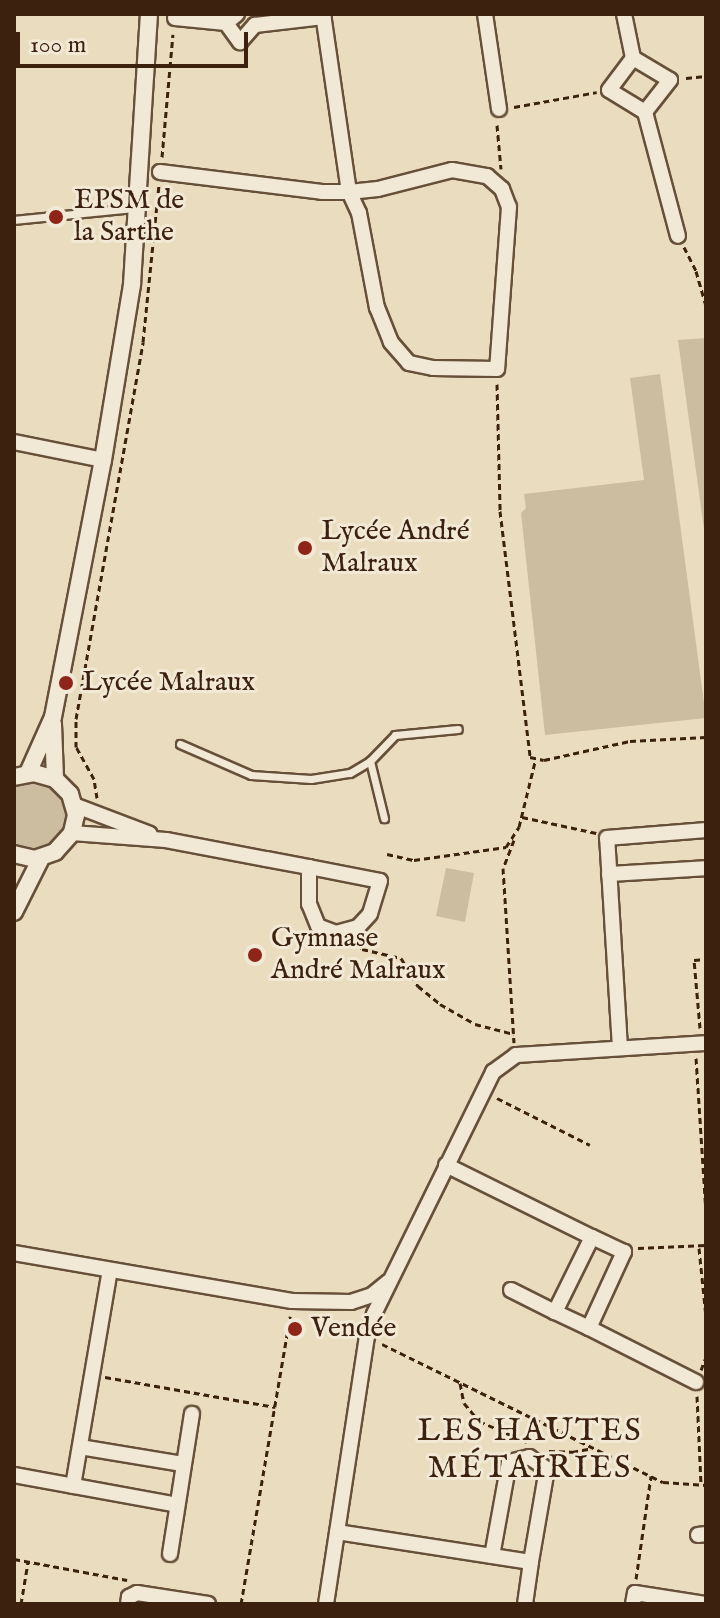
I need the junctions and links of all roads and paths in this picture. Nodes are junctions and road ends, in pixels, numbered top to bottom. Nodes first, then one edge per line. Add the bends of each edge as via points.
1 (149, 14) edge
2 (485, 14) edge
3 (624, 14) edge
4 (324, 15) edge
5 (175, 18) dead end
6 (232, 19) edge
7 (250, 20) edge
8 (633, 58) junction
9 (706, 76) edge
10 (670, 80) junction
11 (609, 90) junction
12 (499, 109) junction
13 (645, 112) junction
14 (160, 172) dead end
15 (495, 181) junction
16 (349, 192) junction
17 (137, 208) junction
18 (14, 220) edge
19 (678, 236) joint
20 (706, 306) edge
21 (497, 369) junction
22 (14, 442) edge
23 (103, 460) junction
24 (53, 717) junction
25 (458, 729) dead end
26 (706, 737) edge
27 (180, 744) dead end
28 (370, 761) junction
29 (535, 761) junction
30 (21, 775) edge
31 (55, 779) junction
32 (74, 805) junction
33 (522, 817) junction
34 (384, 818) dead end
35 (706, 830) edge
36 (72, 833) junction
37 (607, 838) junction
38 (166, 840) junction
39 (514, 840) junction
40 (14, 854) edge
41 (387, 854) dead end
42 (41, 858) junction
43 (309, 867) junction
44 (706, 868) edge
45 (609, 874) junction
46 (14, 912) edge
47 (358, 927) junction
48 (706, 959) edge
49 (514, 1034) junction
50 (701, 1043) edge
51 (620, 1048) junction
52 (516, 1055) junction
53 (483, 1090) junction
54 (590, 1145) dead end
55 (446, 1165) junction
56 (706, 1214) edge
57 (592, 1237) junction
58 (706, 1245) edge
59 (699, 1248) junction
60 (624, 1252) junction
61 (14, 1253) edge
62 (110, 1270) junction
63 (392, 1278) junction
64 (511, 1290) dead end
65 (292, 1301) junction
66 (555, 1312) junction
67 (706, 1317) edge
68 (589, 1328) junction
69 (367, 1337) junction
70 (92, 1374) junction
71 (696, 1382) joint
72 (460, 1383) junction
73 (275, 1407) junction
74 (192, 1414) dead end
75 (80, 1447) junction
76 (592, 1448) junction
77 (183, 1464) junction
78 (14, 1475) edge
79 (651, 1476) junction
80 (703, 1485) edge
81 (73, 1486) junction
82 (177, 1505) junction
83 (337, 1532) junction
84 (170, 1554) dead end
85 (492, 1556) junction
86 (14, 1559) edge
87 (28, 1562) junction
88 (531, 1562) junction
89 (634, 1598) edge
90 (130, 1600) edge
91 (21, 1604) edge
92 (208, 1604) edge
93 (241, 1604) edge
94 (326, 1604) edge
95 (525, 1604) edge
96 (705, 1604) edge

1 - 17 street
2 - 12 street
3 - 8 street
4 - 7 street
4 - 16 street
5 - 6 street
6 - 7 street via 240,42
8 - 10 street
8 - 11 street
9 - 10 path
10 - 13 street
11 - 12 path
11 - 13 street
12 - 15 path via 502,167
13 - 19 street
14 - 16 street
15 - 16 street via 478,172 452,170
15 - 21 street via 507,198 510,231
16 - 21 street via 359,213 377,308 391,342 409,363
17 - 18 lane
17 - 23 street via 132,284
19 - 20 path
21 - 29 path via 500,511 528,749
22 - 23 street
23 - 24 street
24 - 30 street
24 - 31 street
25 - 28 lane via 395,735
26 - 29 path via 630,741
27 - 28 lane via 233,768 278,779 339,776
28 - 34 lane
29 - 33 path
30 - 31 street
31 - 32 street
32 - 36 street
32 - 38 street
33 - 37 path via 588,829
33 - 39 path
35 - 37 street
36 - 38 street
36 - 42 street via 58,851
37 - 45 street
38 - 43 street
39 - 41 path via 499,850 453,857 414,860
39 - 49 path via 503,868
40 - 42 street
42 - 46 street
43 - 47 street via 309,904 318,926 336,933
43 - 47 street via 380,881 370,914
44 - 45 street
45 - 51 street
47 - 49 path via 362,949 401,958 418,986 440,1004 475,1024
48 - 50 path via 694,960
49 - 52 path
50 - 51 street
50 - 56 path
51 - 52 street
52 - 53 street via 493,1072
53 - 54 path
53 - 55 street
55 - 57 street
55 - 63 street
57 - 60 street
57 - 66 street
58 - 59 path
59 - 60 path
59 - 67 path
60 - 68 street
61 - 62 street
62 - 65 street
62 - 70 street
63 - 65 street via 372,1295 351,1302
63 - 69 street
64 - 66 street
65 - 73 path
66 - 68 street
68 - 71 street
69 - 72 path
69 - 83 street
70 - 73 path
70 - 75 street
71 - 80 path
72 - 76 path
72 - 76 path via 464,1403 479,1421 551,1451
73 - 93 path
74 - 77 street
75 - 77 street
75 - 81 street
76 - 79 path
77 - 82 street
78 - 81 street
79 - 80 path
79 - 89 path
81 - 82 street
82 - 84 street
83 - 85 street
83 - 94 street
85 - 88 street
85 - 88 street via 509,1462 529,1457 547,1469
86 - 87 path
87 - 90 path via 126,1578
87 - 91 path
88 - 95 street
89 - 96 street
90 - 92 street

